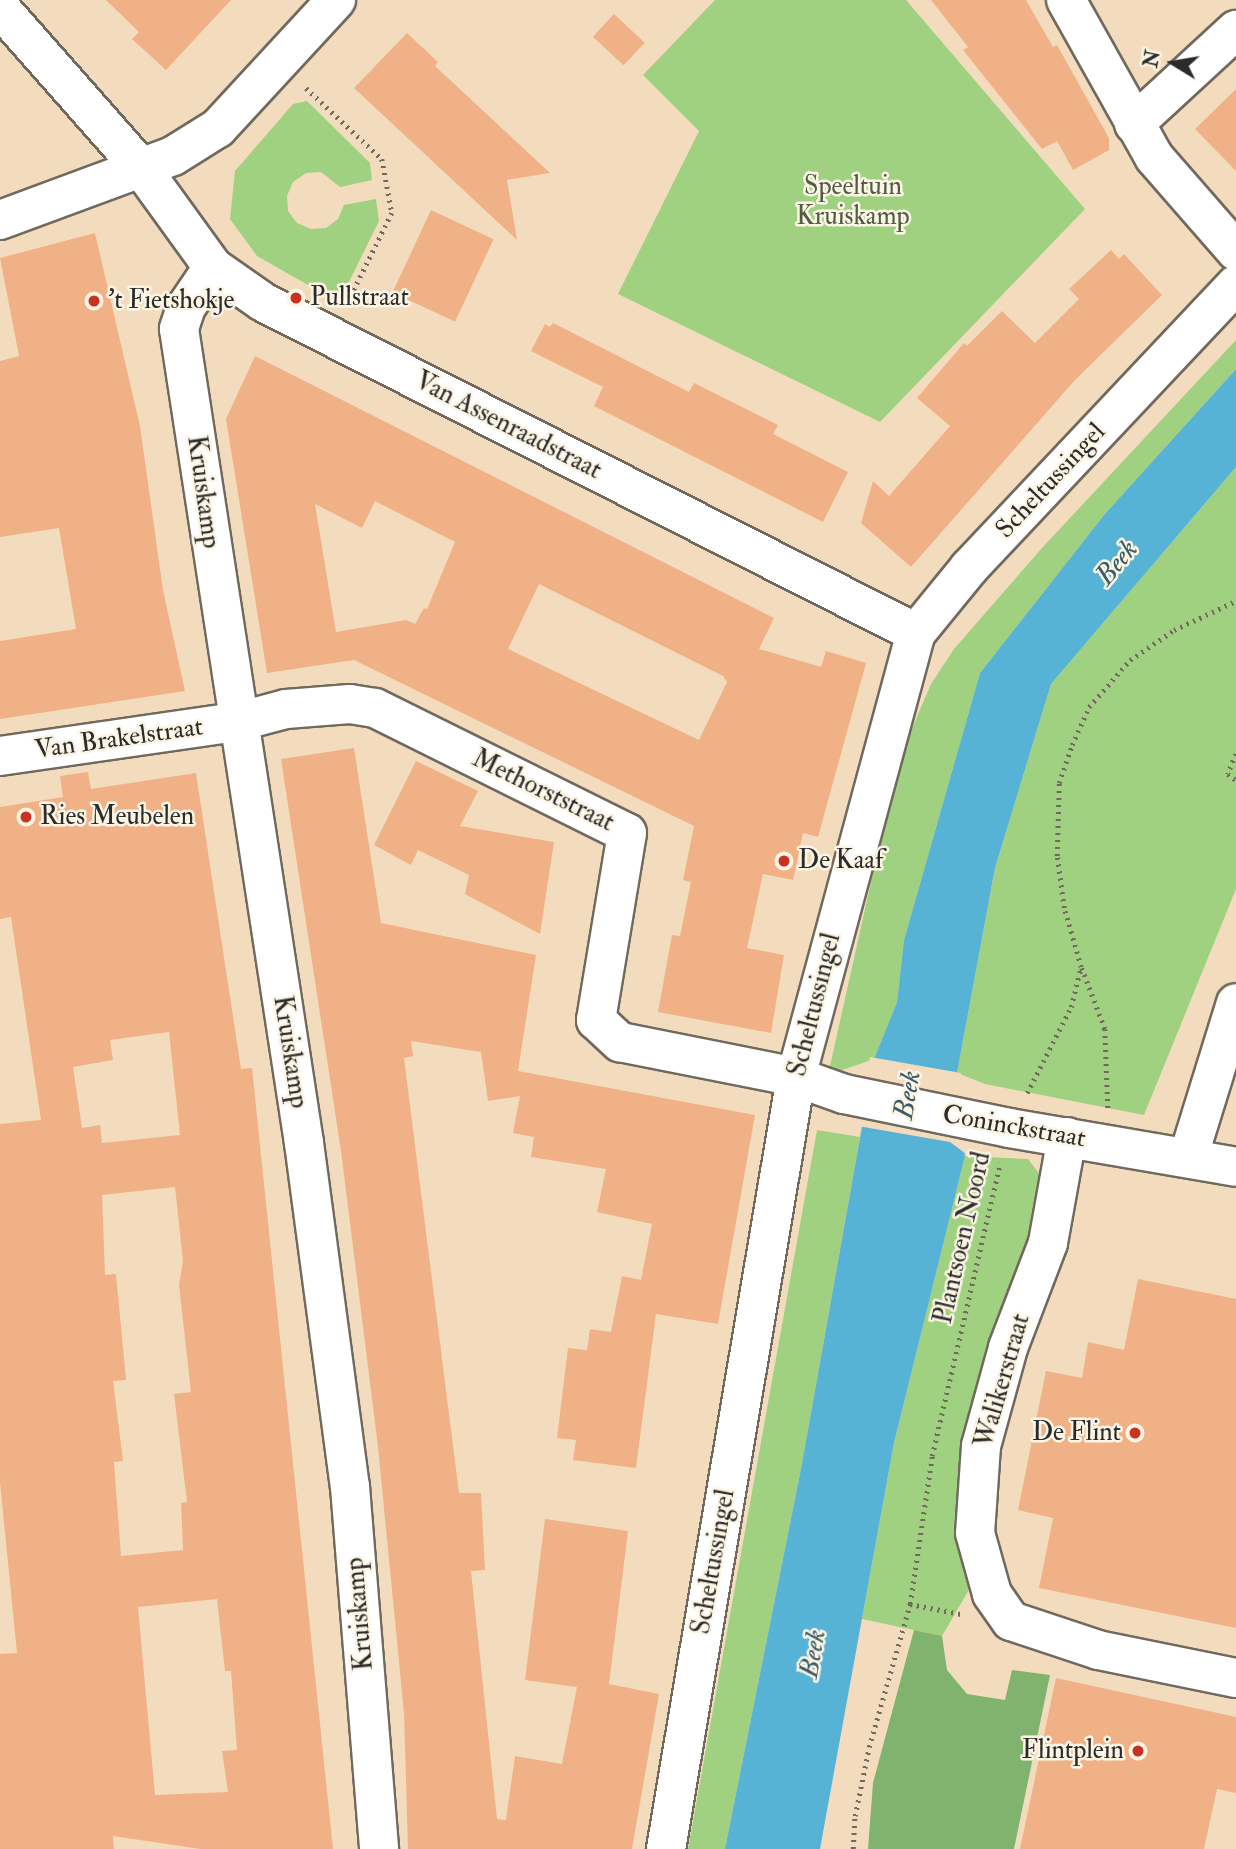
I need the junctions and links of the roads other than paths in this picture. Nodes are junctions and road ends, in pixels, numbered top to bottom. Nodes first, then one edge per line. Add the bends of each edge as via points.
1 (336, 0) edge
2 (1066, 0) edge
3 (0, 8) edge
4 (1236, 30) edge
5 (1134, 124) junction
6 (142, 169) junction
7 (0, 220) edge
8 (1236, 251) edge
9 (213, 267) junction
10 (1236, 285) edge
11 (916, 633) junction
12 (237, 722) junction
13 (0, 756) edge
14 (1236, 1003) edge
15 (796, 1077) junction
16 (1067, 1137) junction
17 (1188, 1158) junction
18 (1236, 1167) edge
19 (1226, 1676) edge
20 (379, 1849) edge
21 (666, 1849) edge

1 - 6 street via 218,128
2 - 5 street
3 - 6 street, Van Assenraadstraat
4 - 5 street
5 - 8 street via 1154,157
6 - 7 street
6 - 9 street, Van Assenraadstraat
9 - 11 street, Van Assenraadstraat via 263,302
9 - 12 street, Kruiskamp via 186,307 179,329
10 - 11 street, Scheltussingel via 969,568
11 - 15 street, Scheltussingel
12 - 13 street, Van Brakelstraat
12 - 15 street, Methorststraat via 286,709 350,704 375,708 627,832 596,1020 620,1042
12 - 20 street, Kruiskamp via 304,1143 350,1487
14 - 17 street
15 - 16 street, Coninckstraat via 844,1094
15 - 21 street, Scheltussingel
16 - 17 street, Coninckstraat
16 - 19 street, Walikerstraat via 1048,1243 1008,1348 981,1446 975,1532 992,1594 1012,1621 1098,1650
17 - 18 street, Coninckstraat

